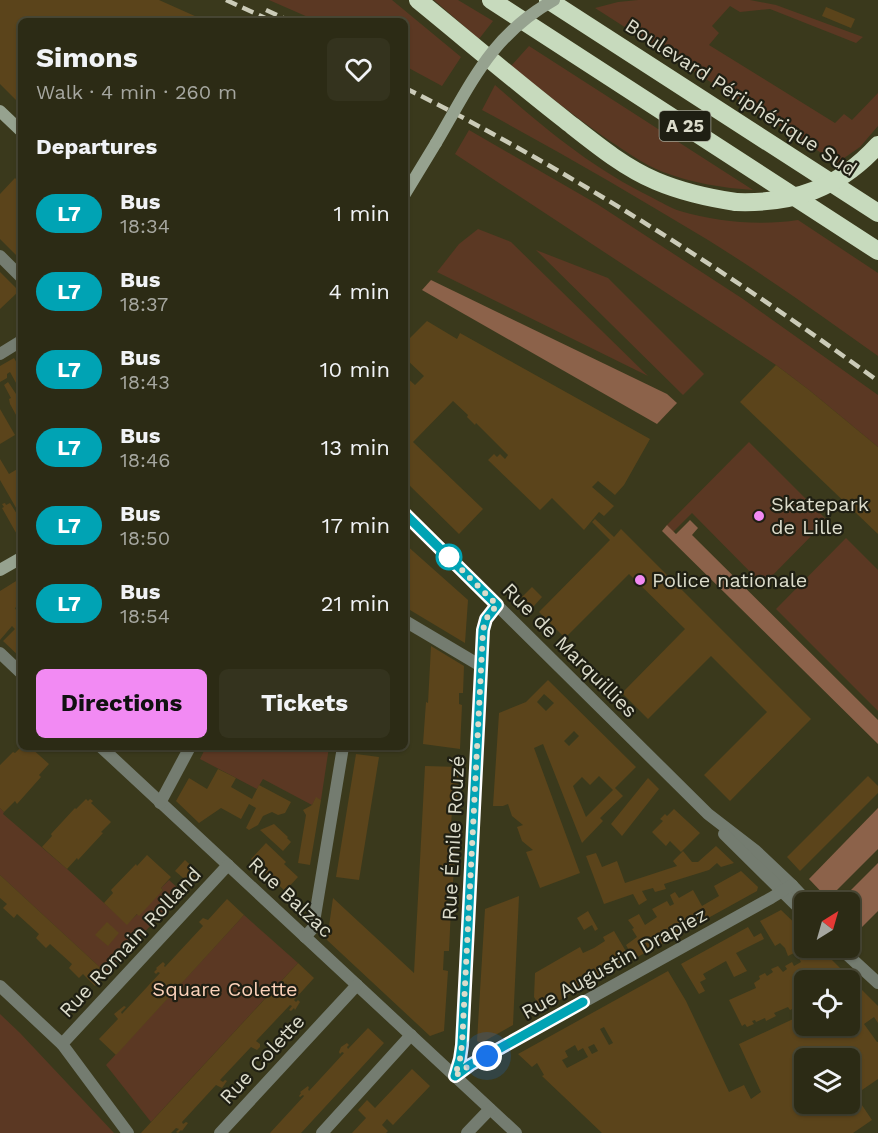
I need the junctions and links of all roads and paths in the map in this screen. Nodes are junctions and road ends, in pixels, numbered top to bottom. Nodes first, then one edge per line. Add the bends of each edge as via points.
1 (418, 0) edge
2 (491, 0) edge
3 (548, 0) edge
4 (554, 0) edge
5 (0, 111) edge
6 (18, 128) edge
7 (878, 145) edge
8 (408, 189) edge
9 (878, 213) edge
10 (878, 251) edge
11 (0, 256) edge
12 (18, 274) edge
13 (18, 343) edge
14 (0, 354) edge
15 (408, 517) edge
16 (18, 560) edge
17 (0, 570) edge
18 (497, 605) junction
19 (408, 623) edge
20 (0, 653) edge
21 (481, 666) junction
22 (18, 670) edge
23 (104, 750) edge
24 (188, 750) edge
25 (343, 750) edge
26 (160, 802) junction
27 (228, 866) junction
28 (787, 888) junction
29 (794, 893) edge
30 (794, 898) edge
31 (305, 937) junction
32 (852, 958) edge
33 (854, 958) edge
34 (861, 966) junction
35 (878, 983) edge
36 (357, 985) junction
37 (0, 986) edge
38 (411, 1035) junction
39 (62, 1044) junction
40 (455, 1076) junction
41 (490, 1109) junction
42 (128, 1133) edge
43 (220, 1133) edge
44 (322, 1133) edge
45 (467, 1133) edge
46 (516, 1133) edge

1 - 7 highway, bridge via 623,163 679,189 736,202 779,201 828,185 848,173
2 - 10 highway, A 25
3 - 9 highway, Boulevard Périphérique Sud / A 25
4 - 8 main road, bridge via 521,21 488,56
5 - 6 main road
11 - 12 street
13 - 14 street
15 - 18 street, Rue de Marquillies
16 - 17 main road
18 - 21 street, Rue Émile Rouzé via 484,626
18 - 28 street, Rue de Marquillies via 723,833
19 - 21 street
20 - 22 street
21 - 40 street, Rue Émile Rouzé via 462,1045
23 - 26 street, Rue Balzac
24 - 26 street
25 - 31 street via 314,928
26 - 27 street, Rue Balzac
27 - 31 street, Rue Balzac
27 - 39 street, Rue Romain Rolland
28 - 29 street, Rue de Marquillies
28 - 30 street, Rue de Marquillies
28 - 40 street, Rue Augustin Drapiez
31 - 36 street, Rue Balzac
32 - 34 street
33 - 34 street
34 - 35 street
36 - 38 street, Rue Balzac
36 - 43 street, Rue Colette
37 - 39 street
38 - 40 street, Rue Balzac
38 - 44 street
39 - 42 street, Rue Romain Rolland
40 - 41 street, Rue Balzac
41 - 45 street
41 - 46 street, Rue Balzac

